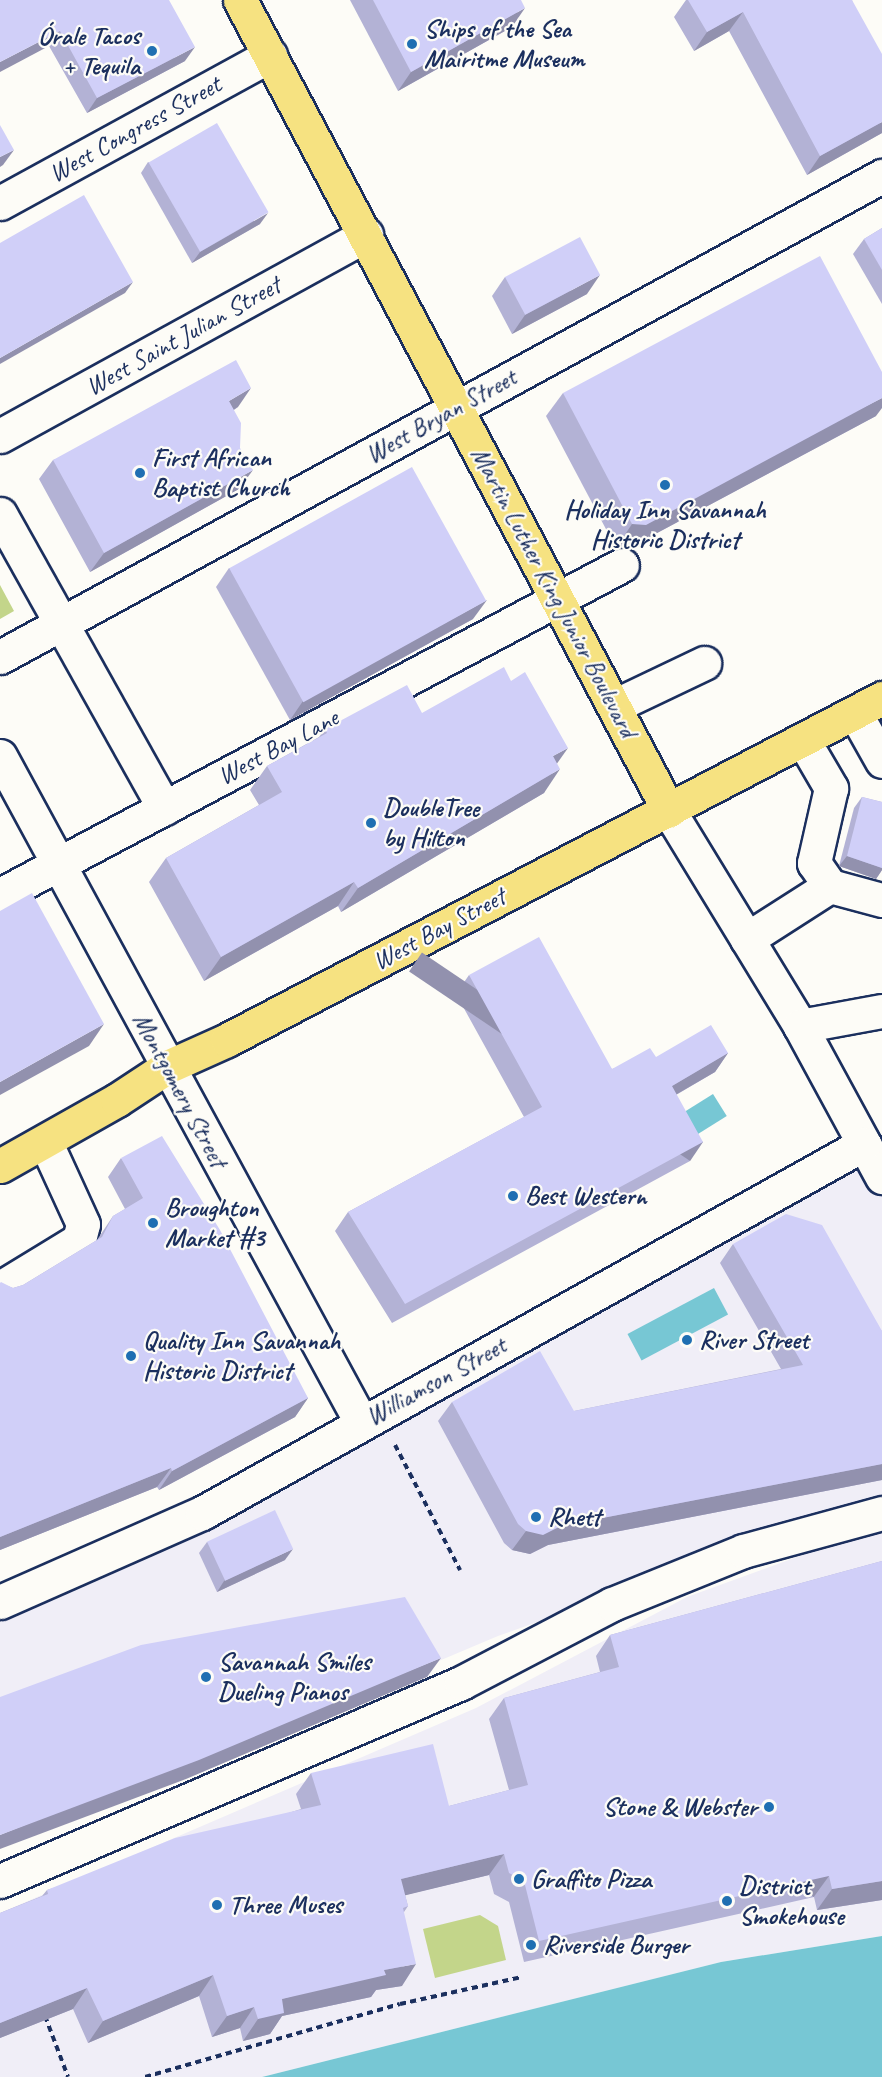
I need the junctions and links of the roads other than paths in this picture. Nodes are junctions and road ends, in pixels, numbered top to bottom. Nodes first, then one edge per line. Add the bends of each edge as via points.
1 (240, 0) edge
2 (270, 55) junction
3 (882, 176) edge
4 (0, 203) edge
5 (366, 235) junction
6 (457, 407) junction
7 (0, 436) edge
8 (0, 514) edge
9 (622, 565) dead end
10 (557, 598) junction
11 (60, 624) junction
12 (0, 657) edge
13 (704, 663) dead end
14 (868, 705) edge
15 (614, 706) junction
16 (803, 740) junction
17 (0, 756) edge
18 (882, 761) edge
19 (164, 808) junction
20 (669, 811) junction
21 (59, 864) junction
22 (830, 886) junction
23 (0, 896) edge
24 (882, 900) edge
25 (747, 939) junction
26 (882, 1011) edge
27 (800, 1026) junction
28 (167, 1067) junction
29 (45, 1141) junction
30 (864, 1144) junction
31 (0, 1166) edge
32 (882, 1176) edge
33 (0, 1288) edge
34 (362, 1422) junction
35 (882, 1513) edge
36 (0, 1602) edge
37 (0, 1881) edge

1 - 2 main road, Martin Luther King Junior Boulevard
2 - 4 street, West Congress Street
2 - 5 main road, Martin Luther King Junior Boulevard
3 - 6 street, West Bryan Street
5 - 6 main road, Martin Luther King Junior Boulevard
5 - 7 street, West Saint Julian Street
6 - 10 main road, Martin Luther King Junior Boulevard
6 - 11 street, West Bryan Street
8 - 11 street
9 - 10 street, West Bay Lane
10 - 15 main road, Martin Luther King Junior Boulevard
10 - 19 street, West Bay Lane
11 - 12 street, West Bryan Street
11 - 19 street
13 - 15 street
14 - 16 main road, West Bay Street
14 - 18 street
15 - 20 main road, Martin Luther King Junior Boulevard
16 - 20 main road, West Bay Street
16 - 22 street via 831,788 814,863
17 - 21 street, Montgomery Street
19 - 21 street, West Bay Lane
20 - 25 street, Martin Luther King Junior Boulevard
20 - 28 main road, West Bay Street via 227,1040
21 - 23 street, West Bay Lane
21 - 28 street, Montgomery Street
22 - 24 street
22 - 25 street
25 - 27 street, Martin Luther King Junior Boulevard
26 - 27 street
27 - 30 street, Martin Luther King Junior Boulevard
28 - 29 main road, West Bay Street
28 - 34 street, Montgomery Street
29 - 31 main road, West Bay Street
29 - 33 street via 82,1224 79,1240
30 - 32 street, Martin Luther King Junior Boulevard
30 - 34 street, Williamson Street
34 - 36 street, Williamson Street via 202,1513
35 - 37 street via 743,1551 612,1604 461,1683

